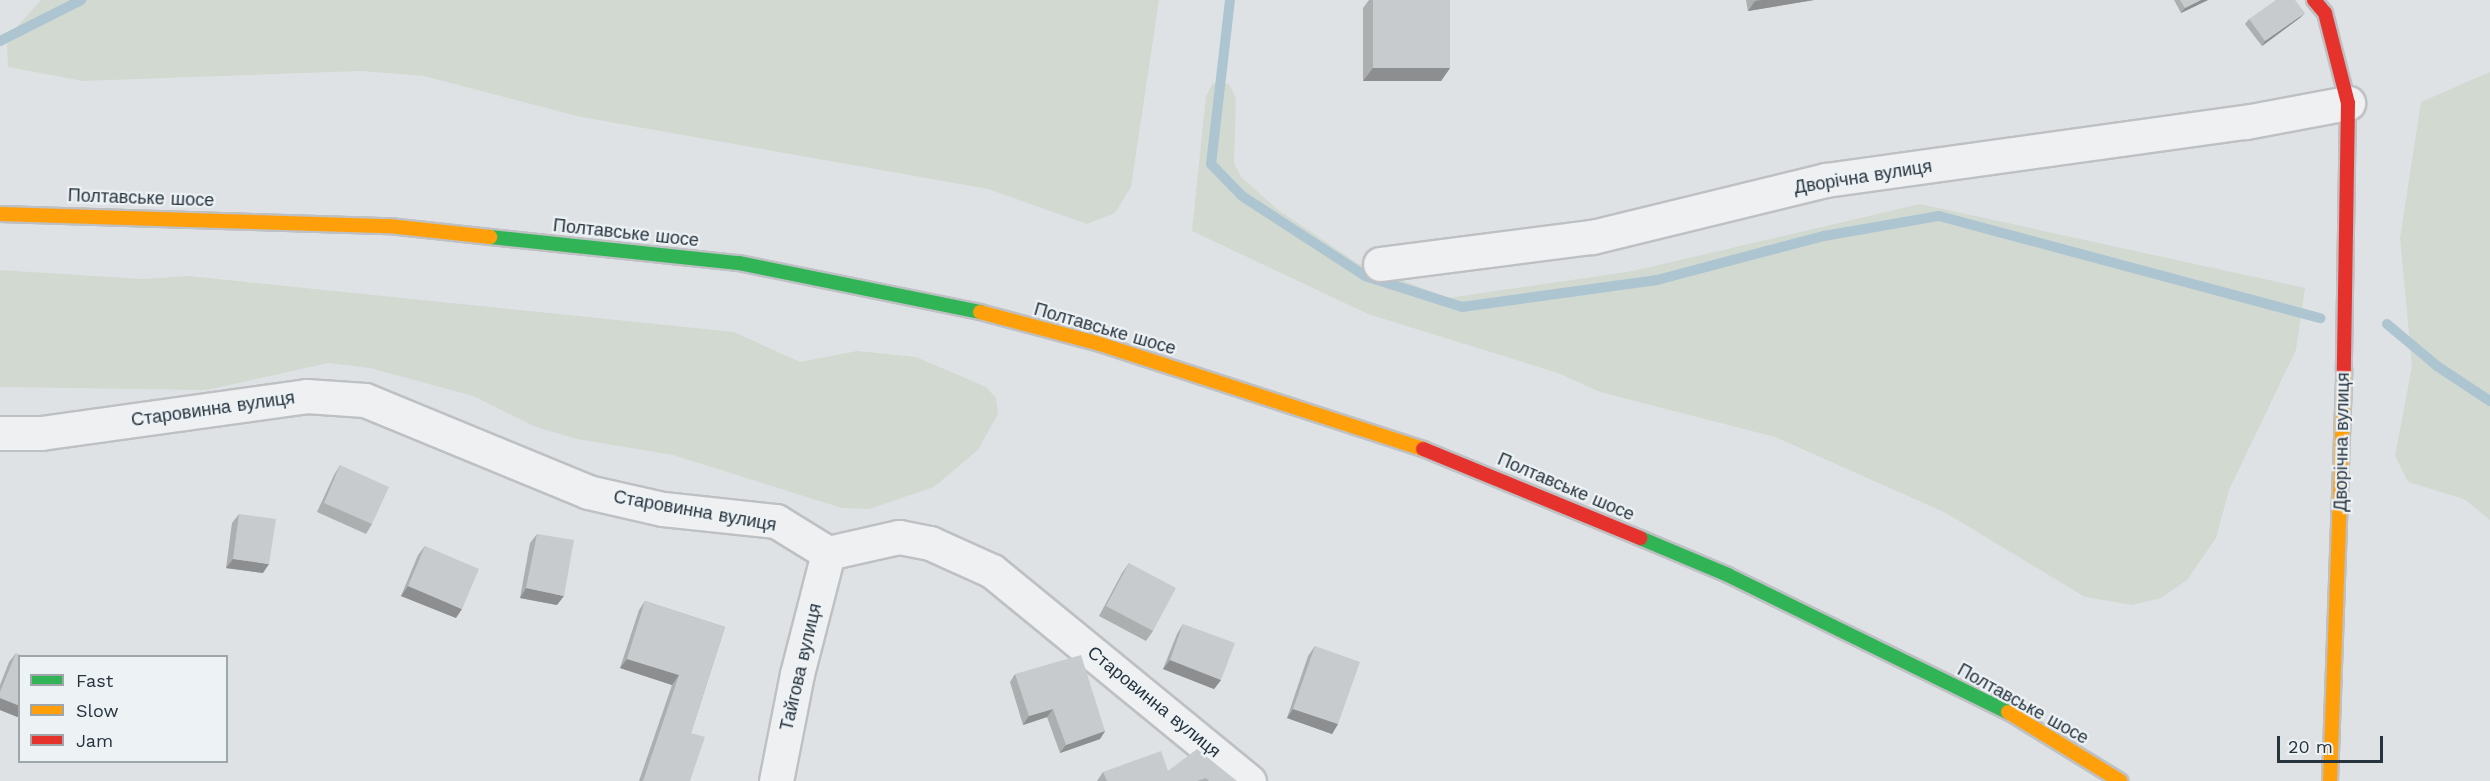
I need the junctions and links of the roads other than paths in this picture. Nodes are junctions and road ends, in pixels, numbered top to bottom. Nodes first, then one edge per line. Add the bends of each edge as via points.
1 (2314, 0) edge
2 (2348, 103) junction
3 (0, 214) edge
4 (1380, 264) dead end
5 (0, 433) edge
6 (828, 553) junction
7 (776, 781) edge
8 (1249, 781) edge
9 (2120, 781) edge
10 (2330, 781) edge

1 - 2 main road, Дворічна вулиця via 2325,13
2 - 4 street, Дворічна вулиця via 2246,122 1826,180 1592,237
2 - 10 main road, Дворічна вулиця via 2349,230
3 - 9 main road, Полтавське шосе via 389,226 739,263 933,300 1078,338 1449,457 1728,575 2005,710
5 - 6 street, Старовинна вулиця via 41,433 306,396 365,400 588,492 663,509 776,521
6 - 7 street, Тайгова вулиця via 797,674
6 - 8 street, Старовинна вулиця via 899,537 930,543 992,571

